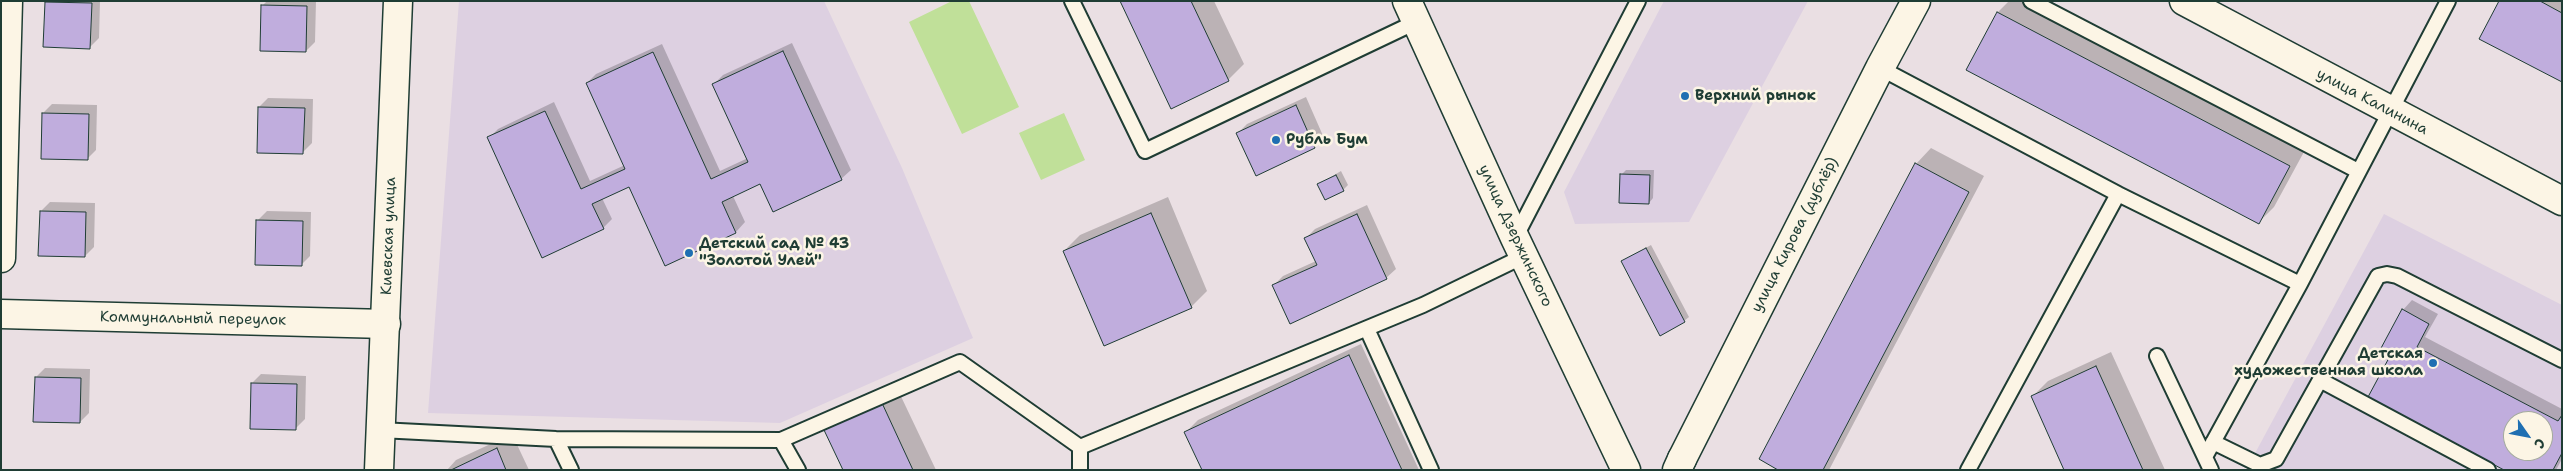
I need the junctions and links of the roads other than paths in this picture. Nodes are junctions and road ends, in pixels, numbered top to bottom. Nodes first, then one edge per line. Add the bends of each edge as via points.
1 (8, 1) edge
2 (398, 1) edge
3 (1072, 1) edge
4 (1638, 1) edge
5 (1916, 1) edge
6 (2030, 1) edge
7 (2184, 1) edge
8 (2448, 1) edge
9 (1411, 12) edge
10 (1880, 68) junction
11 (2390, 112) junction
12 (2358, 171) junction
13 (2118, 194) junction
14 (2562, 201) edge
15 (1519, 247) junction
16 (1, 258) edge
17 (2300, 284) junction
18 (1, 314) edge
19 (386, 324) junction
20 (1367, 329) junction
21 (2157, 356) dead end
22 (2562, 360) edge
23 (2320, 380) junction
24 (380, 430) junction
25 (556, 439) junction
26 (780, 440) junction
27 (2213, 442) junction
28 (1080, 447) junction
29 (2205, 457) junction
30 (1679, 464) edge
31 (379, 470) edge
32 (571, 470) edge
33 (798, 470) edge
34 (1080, 470) edge
35 (1431, 470) edge
36 (1626, 470) edge
37 (1968, 470) edge
38 (2211, 470) edge
39 (2488, 470) edge

1 - 16 street
2 - 19 street, Киевская улица
3 - 9 lane via 1145,151
4 - 15 lane
5 - 10 street, улица Кирова (дублёр)
6 - 12 lane
7 - 11 street, улица Калинина
8 - 11 lane
9 - 15 street, улица Дзержинского
10 - 13 lane
10 - 30 street, улица Кирова (дублёр)
11 - 12 lane
11 - 14 street, улица Калинина
12 - 17 lane
13 - 17 lane
13 - 37 lane
15 - 20 lane
15 - 36 street, улица Дзержинского
17 - 27 lane
18 - 19 street, Коммунальный переулок
19 - 24 street, Киевская улица
20 - 28 lane
20 - 35 lane
21 - 29 lane
22 - 23 lane via 2397,276 2387,274 2378,276 2372,283
23 - 27 lane via 2282,451 2268,464 2250,462
23 - 39 lane
24 - 25 lane
24 - 31 street, Киевская улица
25 - 26 lane
25 - 32 lane
26 - 28 lane via 960,362
26 - 33 lane
27 - 29 lane
28 - 34 lane
29 - 38 lane

